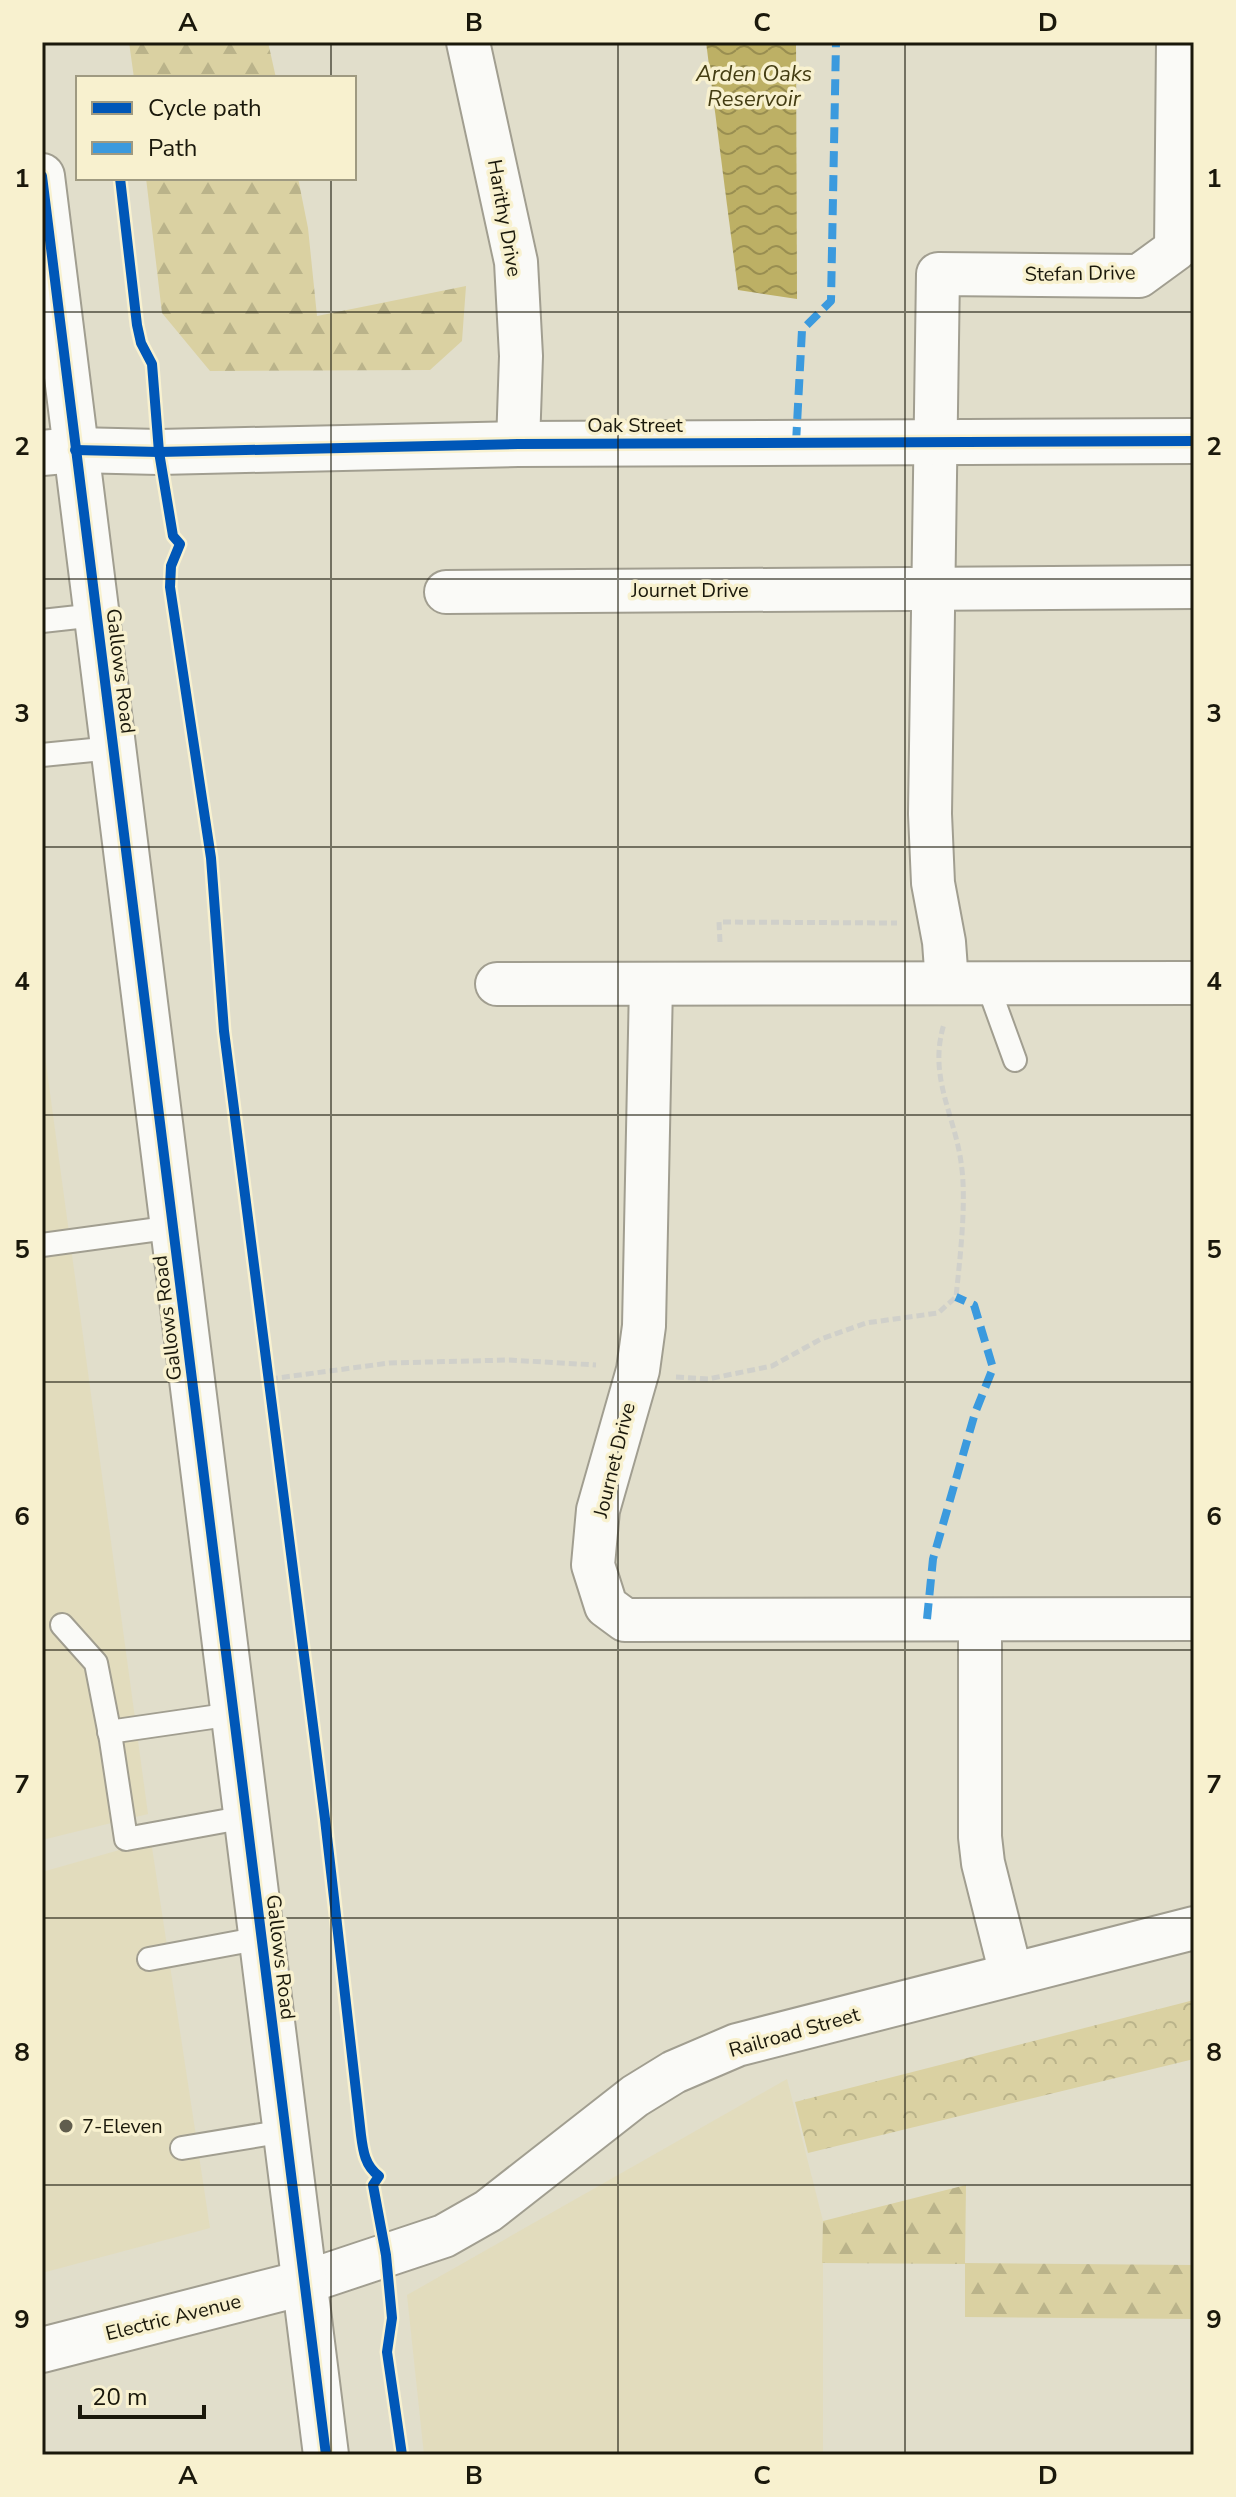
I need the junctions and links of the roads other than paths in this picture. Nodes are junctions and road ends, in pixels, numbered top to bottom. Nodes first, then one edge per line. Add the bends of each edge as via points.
1 (468, 42) edge
2 (1178, 42) edge
3 (42, 176) edge
4 (48, 264) edge
5 (1194, 441) edge
6 (934, 442) junction
7 (518, 444) junction
8 (59, 452) edge
9 (1194, 587) edge
10 (934, 589) junction
11 (446, 592) dead end
12 (96, 615) junction
13 (42, 621) edge
14 (113, 748) junction
15 (42, 755) edge
16 (967, 983) junction
17 (1191, 983) dead end
18 (497, 984) dead end
19 (651, 984) junction
20 (1015, 1060) dead end
21 (174, 1227) junction
22 (42, 1245) edge
23 (1194, 1619) edge
24 (980, 1620) junction
25 (62, 1625) dead end
26 (233, 1714) junction
27 (109, 1732) junction
28 (246, 1817) junction
29 (1194, 1928) edge
30 (261, 1938) junction
31 (149, 1959) dead end
32 (1011, 1974) junction
33 (285, 2131) junction
34 (182, 2148) dead end
35 (303, 2283) junction
36 (42, 2350) edge
37 (326, 2455) edge

1 - 7 street, Harithy Drive via 516,262
2 - 6 street, Stefan Drive via 1176,249 1139,276 938,274
3 - 4 main road, Gallows Road
4 - 8 main road, Gallows Road
5 - 6 main road, Oak Street
6 - 7 main road, Oak Street
6 - 10 street
7 - 8 main road, Oak Street
8 - 12 main road, Gallows Road
9 - 10 street, Journet Drive
10 - 11 street, Journet Drive
10 - 16 street via 933,883 944,942
12 - 13 lane
12 - 14 main road, Gallows Road
14 - 15 lane
14 - 21 main road, Gallows Road
16 - 17 street
16 - 19 street
16 - 20 lane
18 - 19 street
19 - 24 street, Journet Drive via 644,1326 638,1370 598,1510 593,1565 606,1606 625,1620
21 - 22 lane
21 - 26 main road, Gallows Road
23 - 24 street, Journet Drive
24 - 32 street via 980,1837
25 - 27 lane via 96,1663
26 - 27 lane
26 - 28 main road, Gallows Road
27 - 28 lane via 126,1839
28 - 30 main road, Gallows Road
29 - 32 street, Railroad Street
30 - 31 lane
30 - 33 main road, Gallows Road
32 - 35 street, Railroad Street via 737,2045 674,2072 635,2096 488,2211 444,2236
33 - 34 lane
33 - 35 main road, Gallows Road
35 - 36 main road, Electric Avenue
35 - 37 main road, Gallows Road

